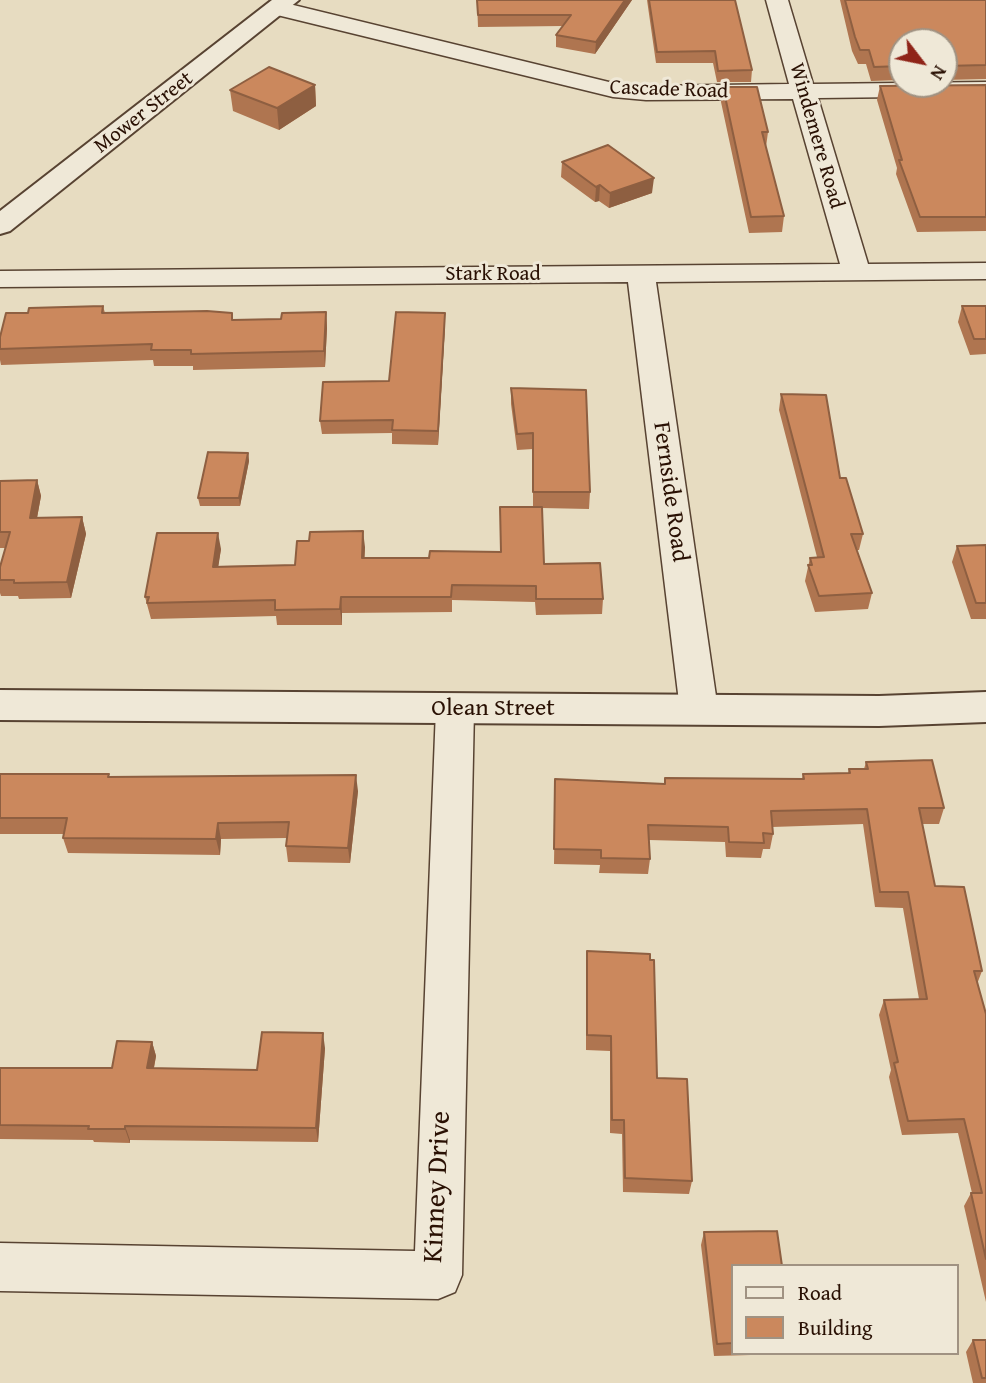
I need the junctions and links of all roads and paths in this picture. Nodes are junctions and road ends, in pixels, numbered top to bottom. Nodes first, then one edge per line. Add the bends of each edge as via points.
1 (777, 0) edge
2 (282, 4) edge
3 (986, 89) edge
4 (803, 92) junction
5 (0, 225) edge
6 (986, 271) edge
7 (856, 272) junction
8 (642, 274) junction
9 (0, 279) edge
10 (0, 705) edge
11 (986, 707) edge
12 (455, 709) junction
13 (699, 710) junction
14 (0, 1267) edge

1 - 4 street, Windemere Road
2 - 4 street, Cascade Road via 613,90
2 - 5 street, Mower Street
3 - 4 street, Cascade Road
4 - 7 street, Windemere Road
6 - 7 street, Stark Road
7 - 8 street, Stark Road
8 - 9 street, Stark Road
8 - 13 street, Fernside Road
10 - 12 street, Olean Street
11 - 13 street, Olean Street
12 - 13 street, Olean Street
12 - 14 street, Kinney Drive via 438,1275

